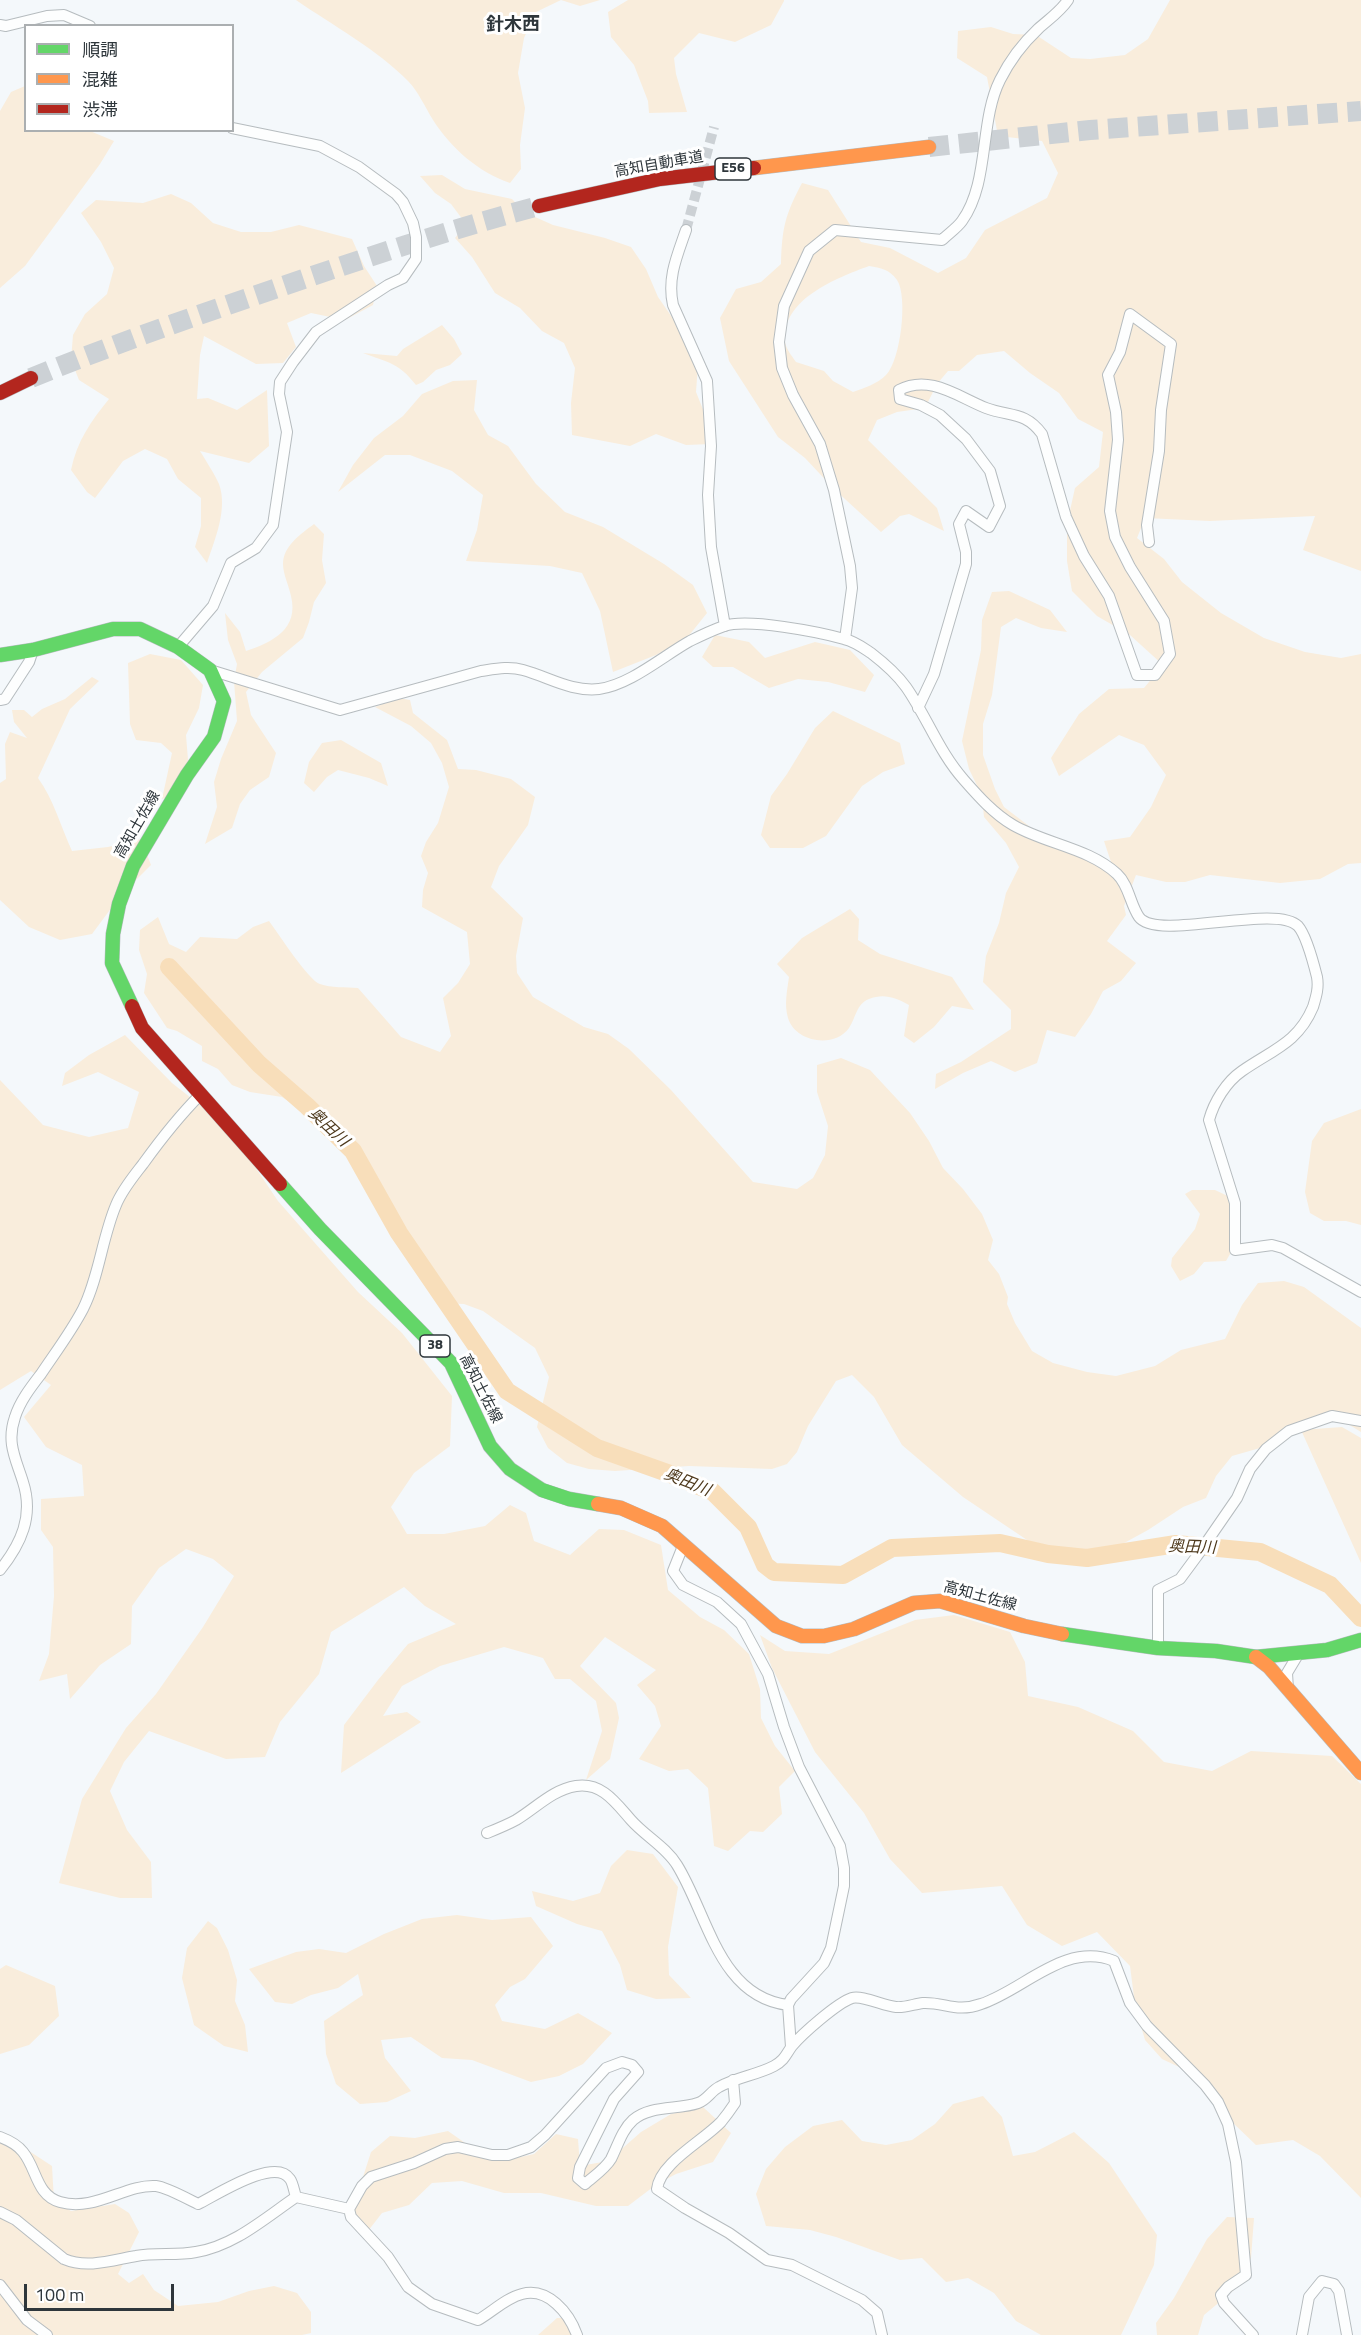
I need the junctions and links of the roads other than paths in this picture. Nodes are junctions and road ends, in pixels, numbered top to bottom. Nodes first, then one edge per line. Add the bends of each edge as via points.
1 (1068, 0) edge
2 (85, 24) edge
3 (0, 25) edge
4 (234, 128) edge
5 (929, 147) tunnel mouth
6 (538, 206) tunnel mouth
7 (686, 230) tunnel mouth
8 (32, 378) tunnel mouth
9 (0, 393) edge
10 (1149, 542) dead end
11 (725, 626) junction
12 (845, 639) junction
13 (178, 647) junction
14 (33, 650) junction
15 (0, 655) edge
16 (210, 670) junction
17 (0, 700) edge
18 (918, 708) junction
19 (201, 1094) junction
20 (1361, 1292) edge
21 (1361, 1421) edge
22 (682, 1545) junction
23 (0, 1570) edge
24 (1356, 1641) edge
25 (1158, 1648) junction
26 (1299, 1653) junction
27 (1256, 1657) junction
28 (1288, 1689) junction
29 (1361, 1773) edge
30 (487, 1833) dead end
31 (788, 2005) junction
32 (791, 2047) junction
33 (733, 2080) junction
34 (0, 2137) edge
35 (296, 2197) junction
36 (349, 2209) junction
37 (0, 2212) edge
38 (0, 2285) edge
39 (47, 2335) edge
40 (577, 2335) edge
41 (882, 2335) edge
42 (1253, 2335) edge
43 (1302, 2335) edge
44 (1347, 2335) edge

1 - 12 street via 1014,54 1000,80 992,98 974,197 962,222 942,240 835,230 809,251 784,306 779,342 782,368 820,444 850,566 852,588
2 - 3 street via 64,15
4 - 13 street via 320,146 359,167 404,202 416,237 416,259 403,278 316,332 280,382 287,432 273,525 256,548 231,563 213,606
5 - 6 main road, 高知自動車道 / E56 via 660,179
7 - 11 street via 672,269 671,297 707,381 711,547
8 - 9 main road
10 - 18 street via 1147,525 1171,344 1147,324 1130,314 1120,352 1108,375 1118,440 1110,511 1115,537 1164,621 1170,654 1155,675 1137,675 1109,596 1066,518 1042,434 1034,423 985,407 944,387 906,386 899,390 900,399 940,415 966,439 990,471 1000,506 989,527 966,511 959,524 966,564 934,674
11 - 12 street via 776,627
11 - 16 street via 692,640 622,681 584,690 521,669 504,668 340,710
12 - 18 street via 886,665
13 - 14 main road, 高知土佐線 / 38 via 140,629 113,629
13 - 16 main road, 高知土佐線 / 38
14 - 15 main road, 高知土佐線 / 38
14 - 17 street via 16,683
16 - 19 main road, 高知土佐線 / 38 via 224,701 213,737 132,866 119,904 112,963 142,1028
18 - 20 street via 963,779 987,805 1013,825 1105,864 1121,877 1146,924 1170,927 1286,918 1298,926 1317,979 1317,995 1308,1019 1292,1039 1240,1072 1213,1107 1209,1120 1235,1203 1236,1250 1272,1245 1283,1248
19 - 22 main road, 高知土佐線 / 38 via 320,1229 451,1363 490,1446 510,1469 542,1490 621,1508 662,1526
19 - 23 street via 174,1121 115,1206 83,1308 14,1418 13,1458 24,1483 27,1518 20,1542
21 - 25 street via 1332,1416 1289,1431 1266,1449 1180,1579 1158,1590
22 - 25 main road, 高知土佐線 / 38 via 776,1626 802,1636 854,1629 914,1603 940,1601 1024,1626
22 - 31 street via 673,1571 683,1585 717,1602 741,1624 768,1674 790,1746 843,1857 844,1886 831,1948 824,1963
24 - 26 main road, 高知土佐線 / 38
25 - 27 main road, 高知土佐線 / 38
26 - 27 main road, 高知土佐線 / 38
26 - 28 street via 1287,1673
27 - 28 main road
28 - 29 main road
30 - 31 street via 517,1820 561,1791 578,1786 596,1787 610,1796 676,1863 724,1960 743,1987 758,1997
31 - 32 street
32 - 33 street via 787,2058 778,2064 762,2073
32 - 42 street via 837,2005 854,1997 898,2008 924,2003 971,2008 1079,1957 1114,1961 1130,2003 1205,2085 1228,2124 1236,2162 1246,2275 1221,2295
33 - 36 street via 716,2088 702,2102 645,2112 634,2119 610,2160 585,2184 578,2178 580,2167 603,2117 638,2072 633,2065 615,2064 606,2068 531,2147 508,2155 458,2147 445,2149 371,2177
33 - 41 street via 735,2103 721,2122 669,2166 657,2189 767,2260 792,2265 862,2300 877,2313
34 - 35 street via 24,2152 42,2191 58,2202 99,2202 157,2186 198,2204 245,2178 273,2172 289,2178
35 - 36 street
35 - 37 street via 236,2238 214,2247 195,2253 145,2254 89,2264 64,2259 16,2220
36 - 40 street via 351,2217 388,2257 408,2287 432,2304 478,2320 514,2297 541,2294 563,2310
38 - 39 street via 27,2320
43 - 44 street via 1309,2297 1322,2281 1334,2284 1339,2291

